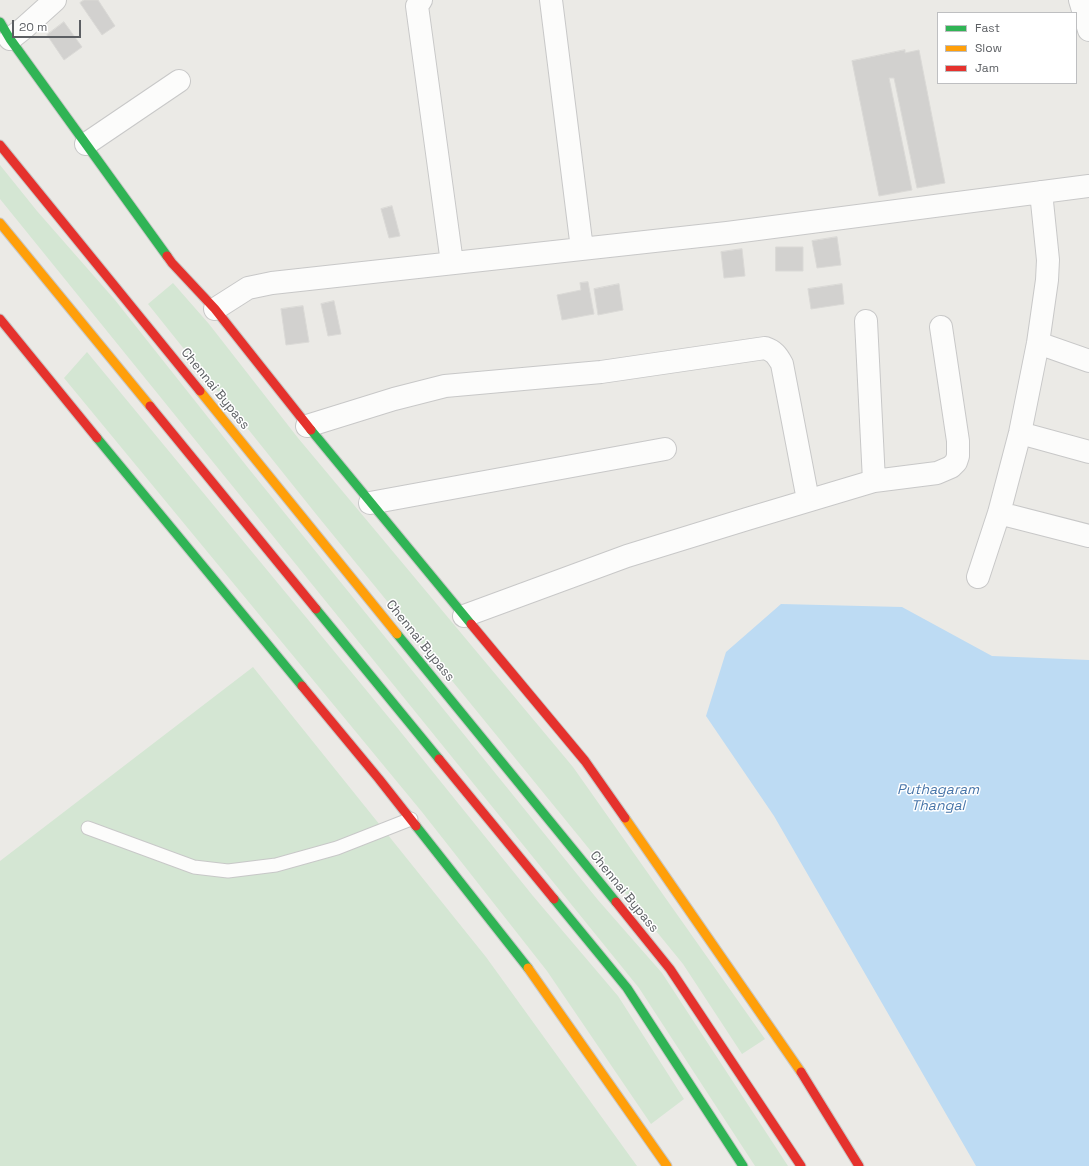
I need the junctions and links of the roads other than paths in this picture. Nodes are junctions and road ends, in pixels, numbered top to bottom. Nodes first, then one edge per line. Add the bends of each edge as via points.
1 (55, 0) edge
2 (421, 0) edge
3 (551, 0) edge
4 (1080, 0) edge
5 (1089, 30) edge
6 (5, 31) edge
7 (179, 81) dead end
8 (86, 144) junction
9 (0, 145) edge
10 (1089, 186) edge
11 (1041, 192) junction
12 (0, 223) edge
13 (582, 249) junction
14 (452, 263) junction
15 (215, 309) junction
16 (0, 319) edge
17 (866, 321) dead end
18 (941, 327) dead end
19 (1038, 343) junction
20 (1089, 361) edge
21 (307, 426) junction
22 (1020, 433) junction
23 (665, 450) dead end
24 (1089, 452) edge
25 (874, 481) junction
26 (808, 500) junction
27 (370, 503) junction
28 (999, 513) junction
29 (1089, 536) edge
30 (978, 577) dead end
31 (464, 616) junction
32 (410, 819) junction
33 (88, 828) dead end
34 (668, 1166) edge
35 (743, 1166) edge
36 (801, 1166) edge
37 (859, 1166) edge

1 - 6 street via 24,28
2 - 14 street via 417,6
3 - 13 street
4 - 5 street
6 - 8 main road
7 - 8 street
8 - 15 main road via 172,263
9 - 36 main road, Chennai Bypass via 670,969
10 - 11 street
11 - 13 street
11 - 19 street via 1048,260
12 - 35 main road via 628,988
13 - 14 street
14 - 15 street via 272,283 248,288
15 - 21 main road
16 - 32 main road
17 - 25 street
18 - 25 street via 958,441 956,462 937,473
19 - 20 street
19 - 22 street
21 - 26 street via 445,386 601,372 765,348 773,350 782,364
21 - 27 main road
22 - 24 street
22 - 28 street
23 - 27 street
25 - 26 street
26 - 31 street via 627,556
27 - 31 main road
28 - 29 street
28 - 30 street
31 - 37 main road via 585,761 791,1057
32 - 33 lane via 336,848 276,865 228,871 194,867
32 - 34 main road via 539,982

